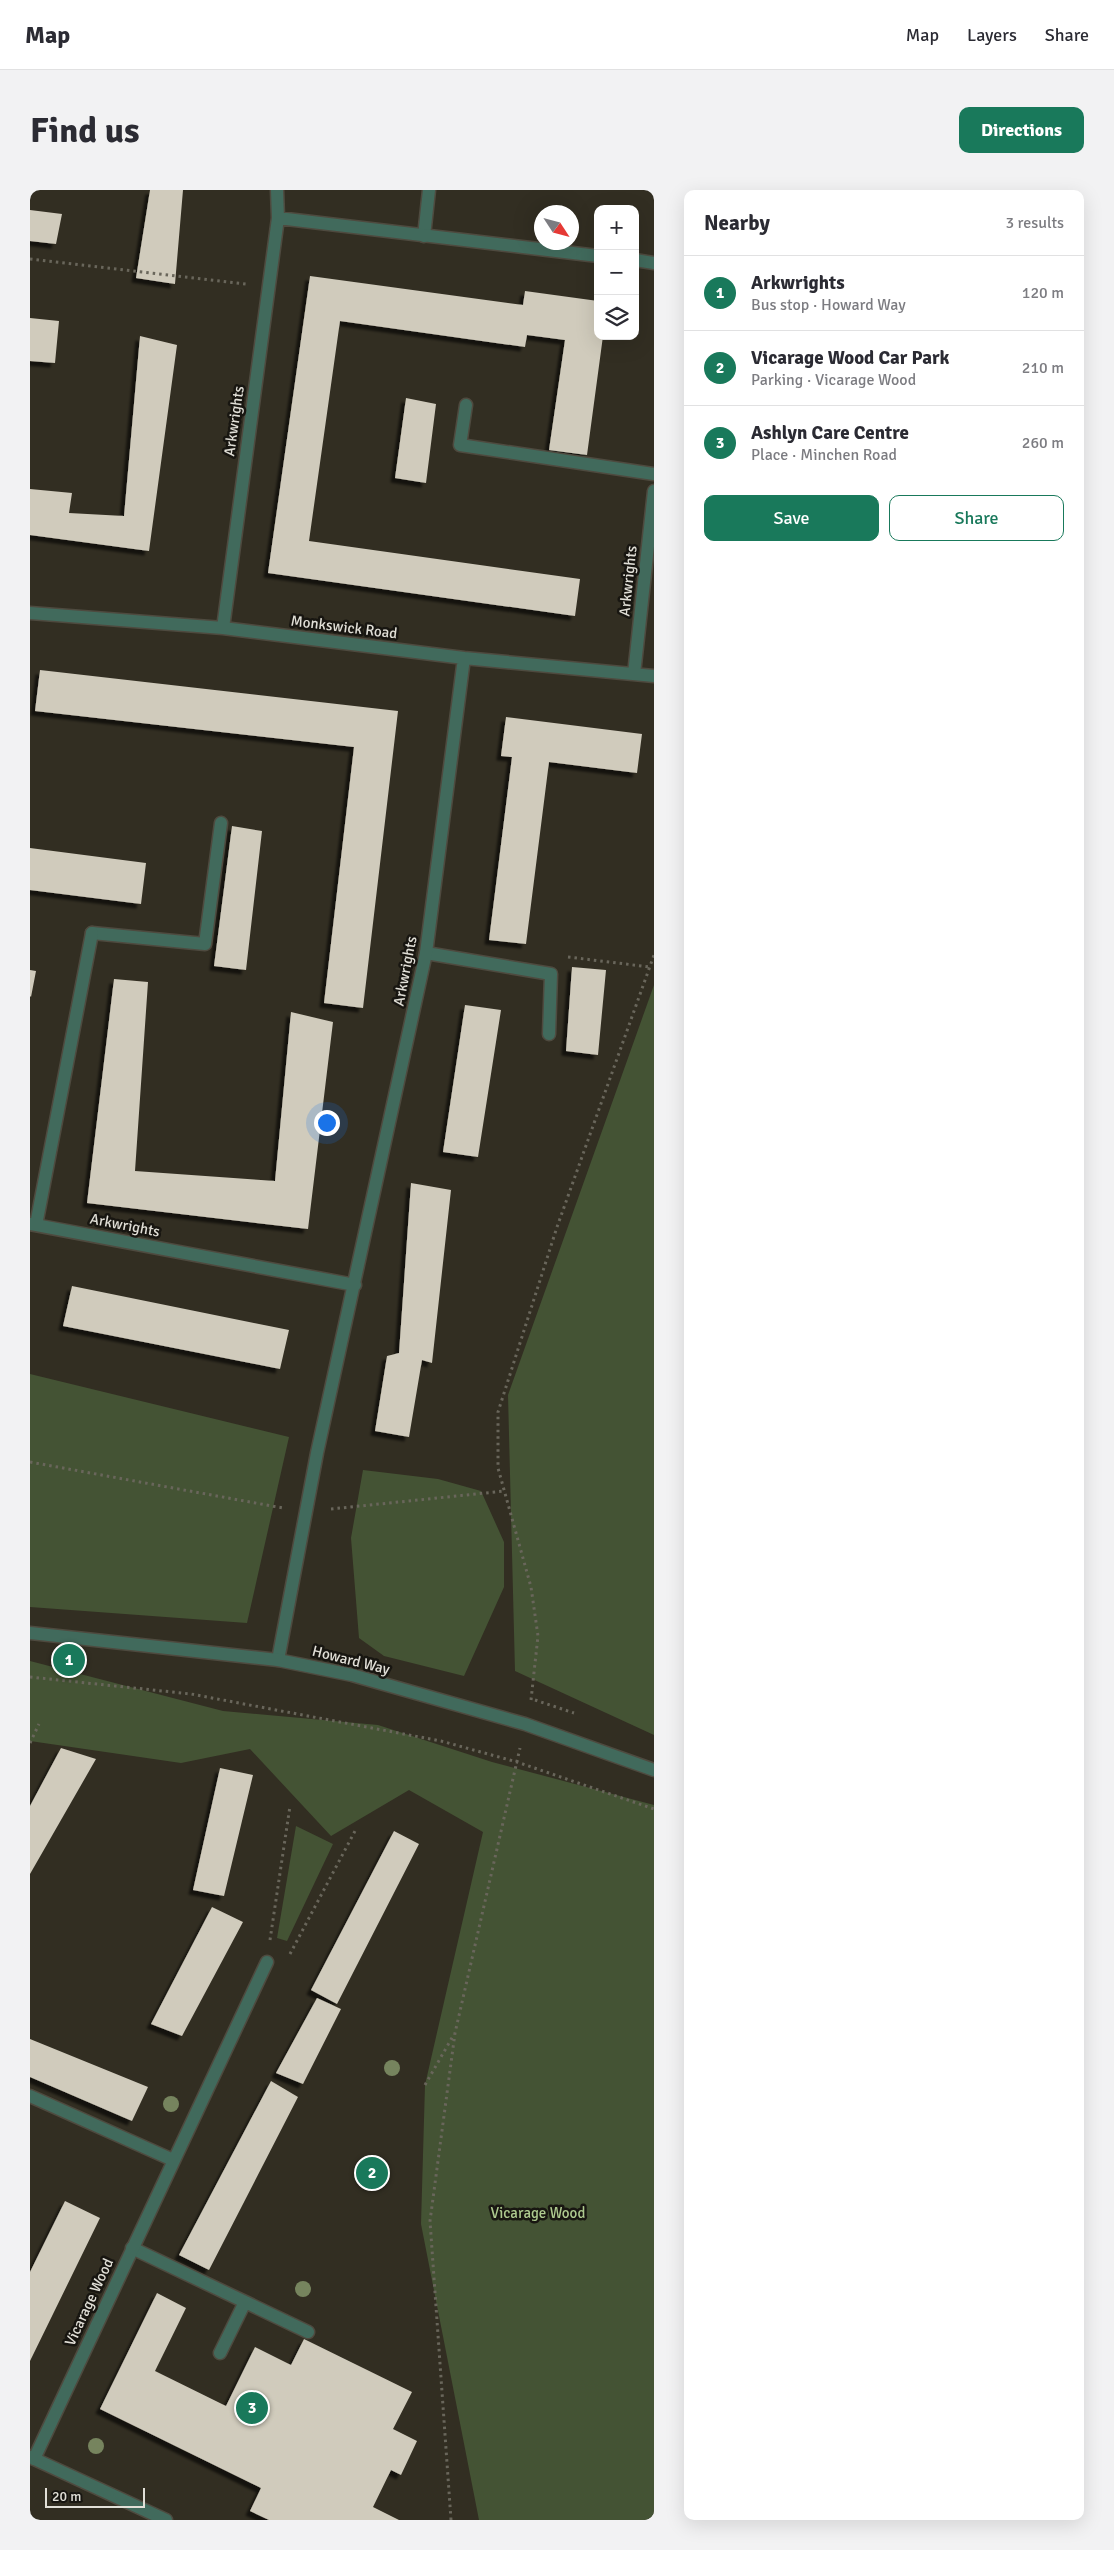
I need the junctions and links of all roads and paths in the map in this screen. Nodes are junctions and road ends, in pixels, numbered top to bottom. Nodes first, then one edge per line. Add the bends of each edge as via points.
1 (277, 190) edge
2 (429, 190) edge
3 (278, 218) junction
4 (424, 236) junction
5 (594, 256) edge
6 (30, 259) edge
7 (639, 261) edge
8 (654, 263) edge
9 (269, 286) junction
10 (466, 404) dead end
11 (654, 474) edge
12 (654, 492) edge
13 (30, 612) edge
14 (223, 628) junction
15 (464, 658) junction
16 (634, 674) junction
17 (654, 676) edge
18 (221, 823) dead end
19 (426, 953) junction
20 (654, 955) edge
21 (549, 1034) dead end
22 (33, 1225) edge
23 (355, 1285) junction
24 (30, 1462) edge
25 (505, 1491) junction
26 (306, 1512) junction
27 (30, 1633) edge
28 (278, 1660) junction
29 (30, 1677) edge
30 (531, 1699) dead end
31 (39, 1724) dead end
32 (30, 1743) edge
33 (517, 1762) junction
34 (654, 1770) edge
35 (290, 1806) dead end
36 (654, 1809) edge
37 (355, 1831) dead end
38 (267, 1962) junction
39 (455, 2033) junction
40 (425, 2085) dead end
41 (30, 2096) edge
42 (173, 2160) junction
43 (132, 2248) junction
44 (245, 2302) junction
45 (308, 2332) dead end
46 (220, 2353) dead end
47 (32, 2458) edge
48 (166, 2520) edge
49 (451, 2520) edge

1 - 3 street, Arkwrights
2 - 4 street
3 - 4 street
3 - 9 street, Arkwrights
4 - 5 street
6 - 9 path
7 - 8 street
9 - 14 street, Arkwrights
10 - 11 street via 460,444
12 - 16 street, Arkwrights
13 - 14 street, Monkswick Road
14 - 15 street, Monkswick Road
15 - 16 street, Monkswick Road
15 - 19 street, Arkwrights
16 - 17 street, Monkswick Road
18 - 22 street, Arkwrights via 205,944 92,933
19 - 21 street via 550,974
19 - 23 street, Arkwrights
20 - 25 path via 557,1227 498,1412 498,1468
22 - 23 street, Arkwrights
23 - 26 street, Arkwrights
24 - 26 path
25 - 26 path
25 - 30 path via 531,1587 538,1636
26 - 28 street, Arkwrights
27 - 28 street, Howard Way
28 - 34 street, Howard Way via 352,1675 525,1724
29 - 33 path via 191,1694 441,1741
31 - 32 path
33 - 36 path
33 - 39 path
35 - 38 path
37 - 38 path via 282,1970
38 - 42 street, Vicarage Wood
39 - 40 path
39 - 49 path via 430,2222
41 - 42 street
42 - 43 street, Vicarage Wood
43 - 44 street
43 - 47 street, Vicarage Wood
44 - 45 street
44 - 46 street
47 - 48 street

